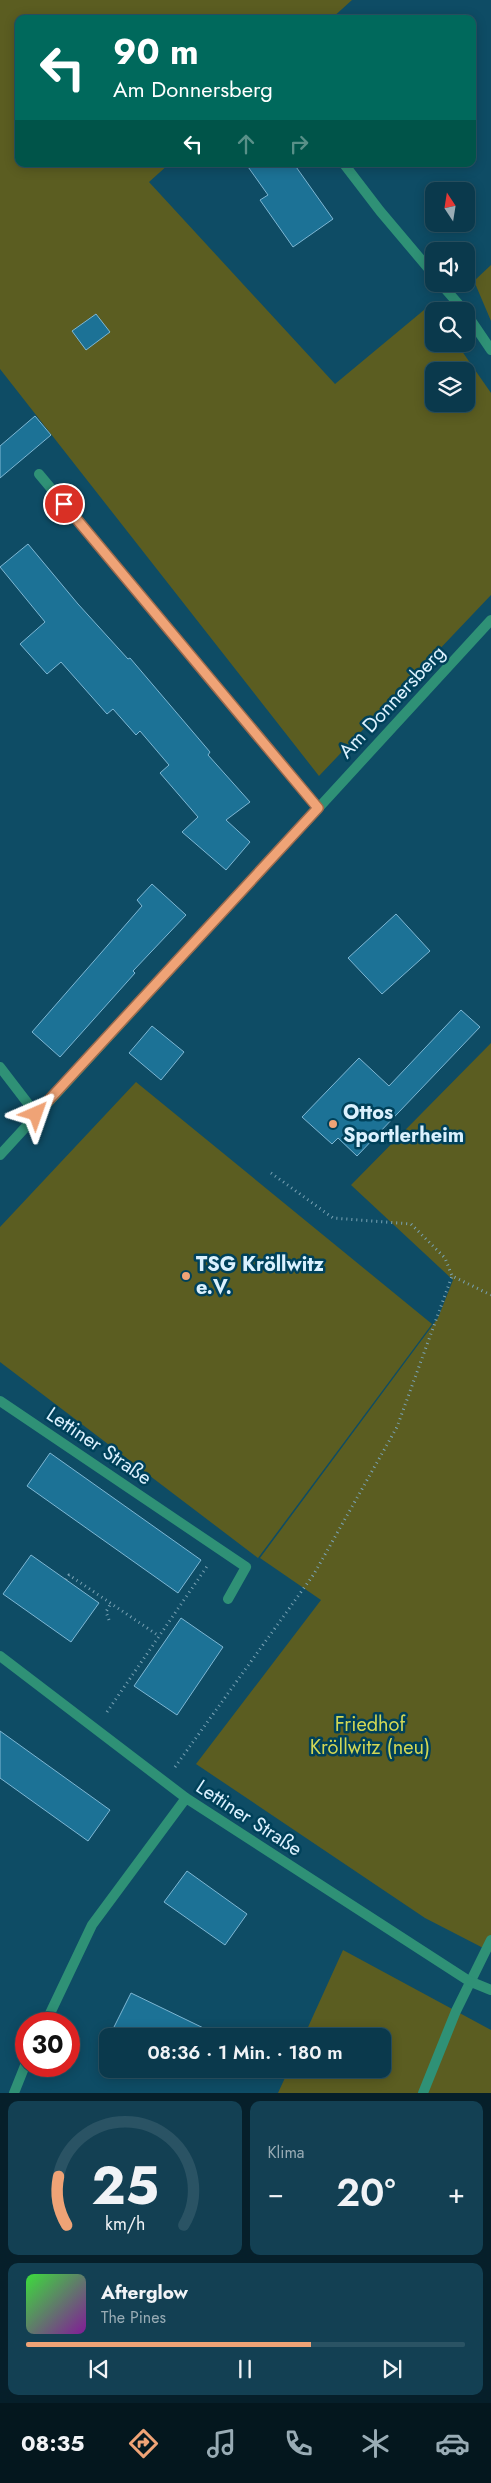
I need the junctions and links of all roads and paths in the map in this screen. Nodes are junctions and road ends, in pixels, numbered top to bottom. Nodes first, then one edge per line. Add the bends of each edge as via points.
1 (346, 167) edge
2 (425, 264) edge
3 (448, 292) edge
4 (457, 302) edge
5 (475, 326) edge
6 (491, 350) edge
7 (39, 474) dead end
8 (491, 620) edge
9 (318, 808) junction
10 (0, 1067) edge
11 (36, 1114) junction
12 (0, 1156) edge
13 (271, 1173) dead end
14 (452, 1276) junction
15 (491, 1295) edge
16 (0, 1401) edge
17 (220, 1549) junction
18 (66, 1580) dead end
19 (228, 1599) dead end
20 (112, 1603) junction
21 (109, 1620) dead end
22 (159, 1636) junction
23 (0, 1656) edge
24 (96, 1729) junction
25 (165, 1782) junction
26 (186, 1798) junction
27 (491, 1940) edge
28 (469, 1981) junction
29 (491, 1990) edge
30 (51, 2012) edge
31 (20, 2077) edge
32 (14, 2093) edge
33 (423, 2093) edge

1 - 2 street
3 - 4 street
5 - 6 street
7 - 9 street
8 - 9 street, Am Donnersberg
9 - 11 street, Am Donnersberg
10 - 11 street
11 - 12 street, Am Donnersberg
13 - 14 path via 333,1218 411,1224 444,1258
14 - 15 path
14 - 25 path via 397,1427 314,1574
16 - 17 street, Lettiner Straße
17 - 19 street, Lettiner Straße via 246,1567
17 - 22 path
18 - 20 path via 69,1575
20 - 21 path via 106,1612
20 - 22 path
22 - 24 path
23 - 24 street, Lettiner Straße
24 - 25 street, Lettiner Straße
25 - 26 street, Lettiner Straße
26 - 28 street, Lettiner Straße
26 - 30 street via 92,1925
27 - 28 street
28 - 29 street, Lettiner Straße
28 - 33 street
31 - 32 street

